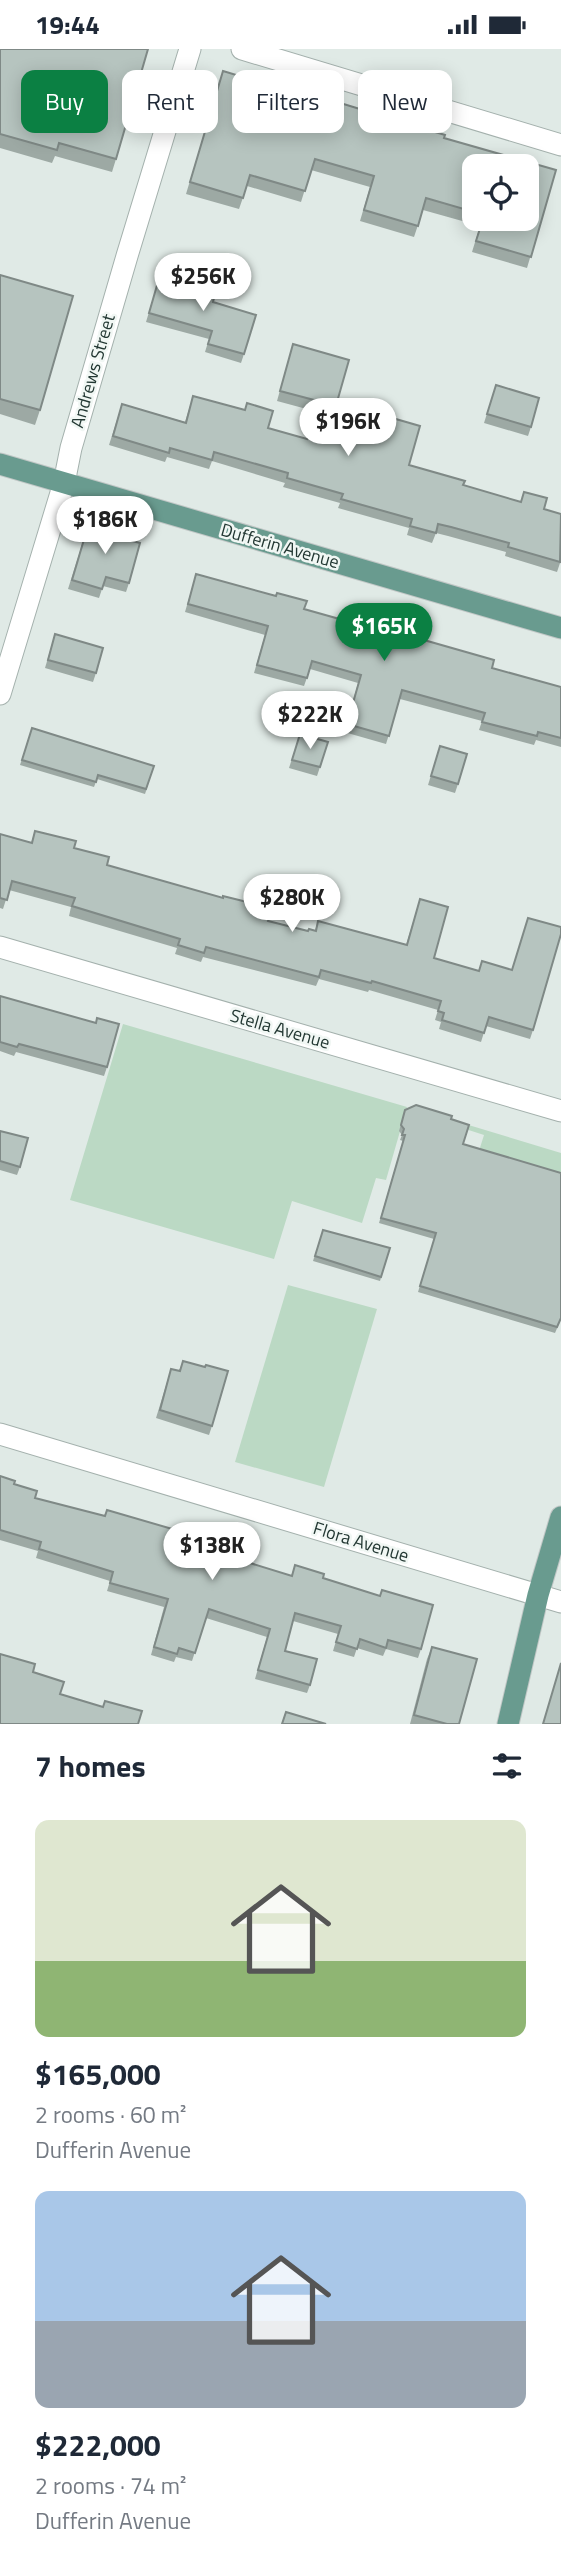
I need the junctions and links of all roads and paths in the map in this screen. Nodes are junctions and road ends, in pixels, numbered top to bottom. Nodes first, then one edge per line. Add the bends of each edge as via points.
1 (190, 49) edge
2 (242, 49) edge
3 (561, 145) edge
4 (0, 464) edge
5 (64, 482) junction
6 (561, 628) edge
7 (0, 694) edge
8 (0, 947) edge
9 (561, 1111) edge
10 (0, 1434) edge
11 (561, 1517) edge
12 (538, 1595) junction
13 (561, 1602) edge
14 (508, 1724) edge

1 - 5 street, Andrews Street
2 - 3 street
4 - 5 main road, Dufferin Avenue
5 - 6 main road, Dufferin Avenue
5 - 7 street, Andrews Street
8 - 9 street, Stella Avenue
10 - 12 street, Flora Avenue
11 - 12 main road
12 - 13 street, Flora Avenue
12 - 14 main road

